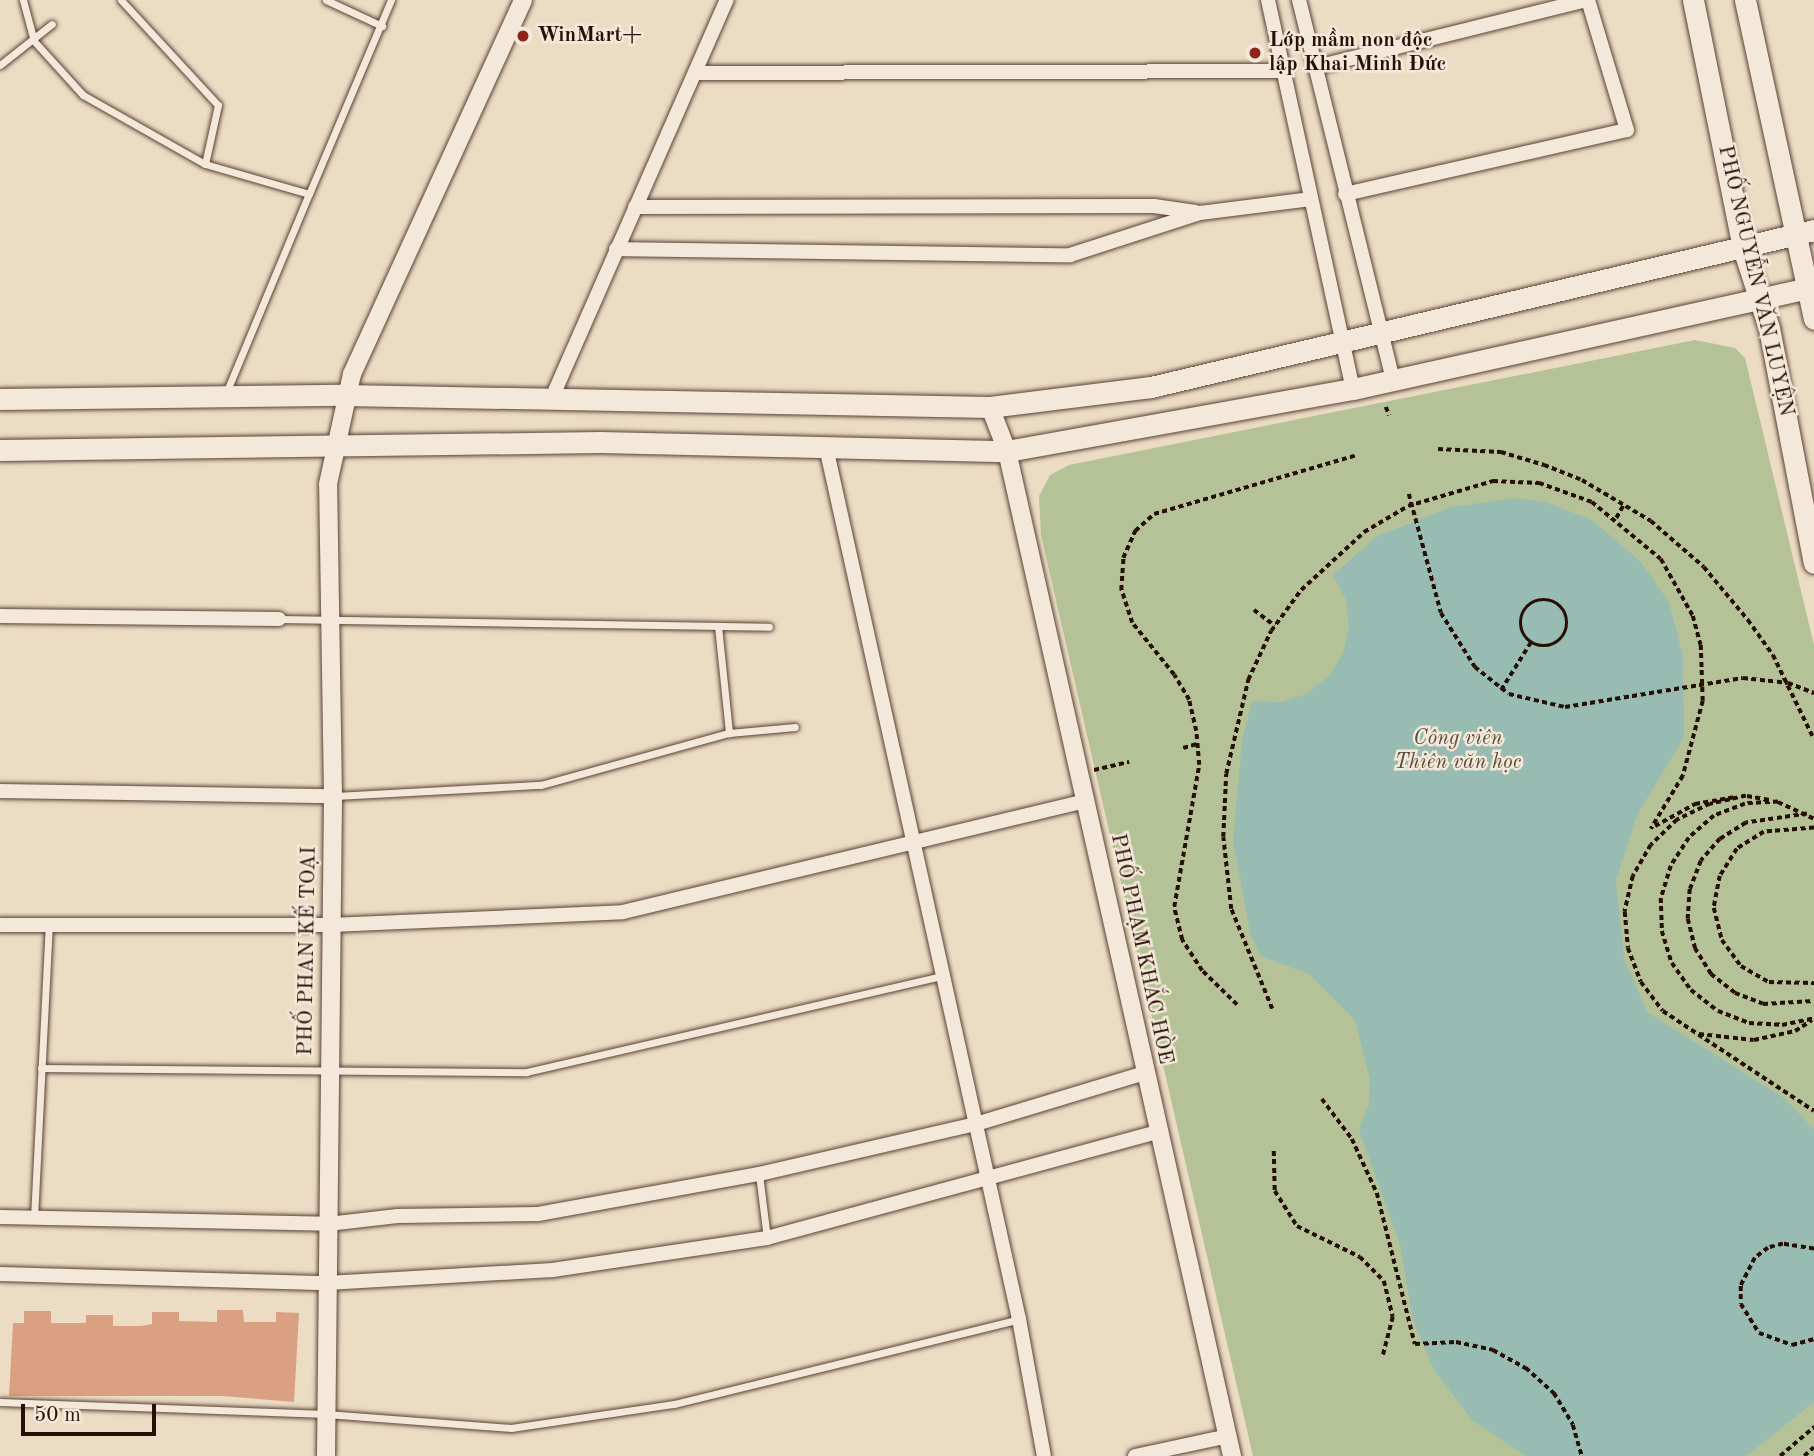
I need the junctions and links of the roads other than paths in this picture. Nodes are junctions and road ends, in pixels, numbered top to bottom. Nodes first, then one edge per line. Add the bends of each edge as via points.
1 (23, 0) edge
2 (121, 0) edge
3 (326, 0) edge
4 (391, 0) edge
5 (523, 0) edge
6 (727, 0) edge
7 (1268, 0) edge
8 (1299, 0) edge
9 (1587, 0) edge
10 (1693, 0) edge
11 (1745, 0) edge
12 (52, 24) dead end
13 (382, 26) junction
14 (34, 41) junction
15 (0, 65) edge
16 (1316, 66) junction
17 (1284, 71) junction
18 (695, 74) junction
19 (205, 164) junction
20 (309, 194) junction
21 (1345, 194) junction
22 (1311, 199) junction
23 (635, 207) junction
24 (1200, 213) junction
25 (1805, 232) edge
26 (1743, 248) junction
27 (616, 249) junction
28 (1810, 288) edge
29 (1760, 301) junction
30 (1814, 319) edge
31 (1381, 333) junction
32 (1345, 343) junction
33 (1393, 379) junction
34 (1353, 389) junction
35 (344, 395) junction
36 (226, 397) junction
37 (0, 399) edge
38 (551, 400) junction
39 (990, 407) junction
40 (334, 447) junction
41 (826, 447) junction
42 (0, 450) edge
43 (1007, 451) junction
44 (1814, 563) edge
45 (0, 616) edge
46 (329, 618) junction
47 (279, 619) joint
48 (718, 626) junction
49 (769, 627) dead end
50 (795, 727) dead end
51 (729, 733) junction
52 (0, 791) edge
53 (333, 796) junction
54 (1085, 801) junction
55 (914, 842) junction
56 (0, 925) edge
57 (49, 925) junction
58 (331, 925) junction
59 (943, 975) junction
60 (41, 1068) junction
61 (330, 1069) junction
62 (1144, 1073) junction
63 (976, 1124) junction
64 (1158, 1132) junction
65 (759, 1174) junction
66 (989, 1182) junction
67 (0, 1217) edge
68 (34, 1218) junction
69 (328, 1224) junction
70 (767, 1238) junction
71 (0, 1275) edge
72 (327, 1283) junction
73 (1019, 1319) junction
74 (0, 1402) edge
75 (326, 1414) junction
76 (1228, 1436) junction
77 (326, 1456) edge
78 (1044, 1456) edge
79 (1135, 1456) edge
80 (1232, 1456) edge

1 - 14 lane
2 - 19 lane via 218,104
3 - 13 lane
4 - 13 lane
5 - 35 street, PHỐ PHAN KẾ TOẠI
6 - 18 street
7 - 17 street
8 - 16 street
9 - 16 street
9 - 21 street via 1628,130
10 - 26 main road, PHỐ NGUYỄN VĂN LUYỆN
11 - 25 main road
12 - 14 lane
13 - 20 lane
14 - 15 lane
14 - 19 lane via 83,95
16 - 21 street
17 - 18 street
17 - 22 street
18 - 23 street
19 - 20 lane
20 - 36 lane via 231,372
21 - 31 street
22 - 24 street
22 - 32 street
23 - 24 street via 1154,206
23 - 27 street
24 - 27 street via 1070,255
25 - 26 main road
25 - 28 main road
26 - 29 main road, PHỐ NGUYỄN VĂN LUYỆN
26 - 31 main road
27 - 38 street
28 - 29 main road
28 - 30 main road
29 - 33 main road
29 - 44 main road, PHỐ NGUYỄN VĂN LUYỆN
31 - 32 main road
31 - 33 street
32 - 34 street
32 - 39 main road via 1151,387
33 - 34 main road
34 - 43 main road
35 - 36 main road
35 - 38 main road
35 - 40 street, PHỐ PHAN KẾ TOẠI
36 - 37 main road
38 - 39 main road
39 - 43 street, PHỐ PHẠM KHẮC HÒE
40 - 41 main road via 600,442
40 - 42 main road
40 - 46 street, PHỐ PHAN KẾ TOẠI via 328,484
41 - 43 main road
41 - 55 street
43 - 54 street, PHỐ PHẠM KHẮC HÒE
45 - 47 street
46 - 47 lane
46 - 48 lane
46 - 53 street, PHỐ PHAN KẾ TOẠI
48 - 49 lane
48 - 51 lane
50 - 51 lane
51 - 53 lane via 541,785
52 - 53 street
53 - 58 street, PHỐ PHAN KẾ TOẠI
54 - 55 street
54 - 62 street, PHỐ PHẠM KHẮC HÒE
55 - 58 street via 623,912
55 - 59 street
56 - 57 street
57 - 58 street
57 - 60 lane
58 - 61 street, PHỐ PHAN KẾ TOẠI
59 - 61 lane via 526,1072
59 - 63 street
60 - 61 lane
60 - 68 lane
61 - 69 street, PHỐ PHAN KẾ TOẠI
62 - 63 street
62 - 64 street, PHỐ PHẠM KHẮC HÒE
63 - 65 street
63 - 66 street
64 - 66 street
64 - 76 street, PHỐ PHẠM KHẮC HÒE
65 - 69 street via 538,1214 398,1216
65 - 70 lane
66 - 70 street
66 - 73 street
67 - 68 street
68 - 69 street
69 - 72 street, PHỐ PHAN KẾ TOẠI
70 - 72 street via 553,1270
71 - 72 street
72 - 75 street, PHỐ PHAN KẾ TOẠI
73 - 75 lane via 674,1405 511,1428
73 - 78 street
74 - 75 lane
75 - 77 street, PHỐ PHAN KẾ TOẠI
76 - 79 street
76 - 80 street, PHỐ PHẠM KHẮC HÒE

